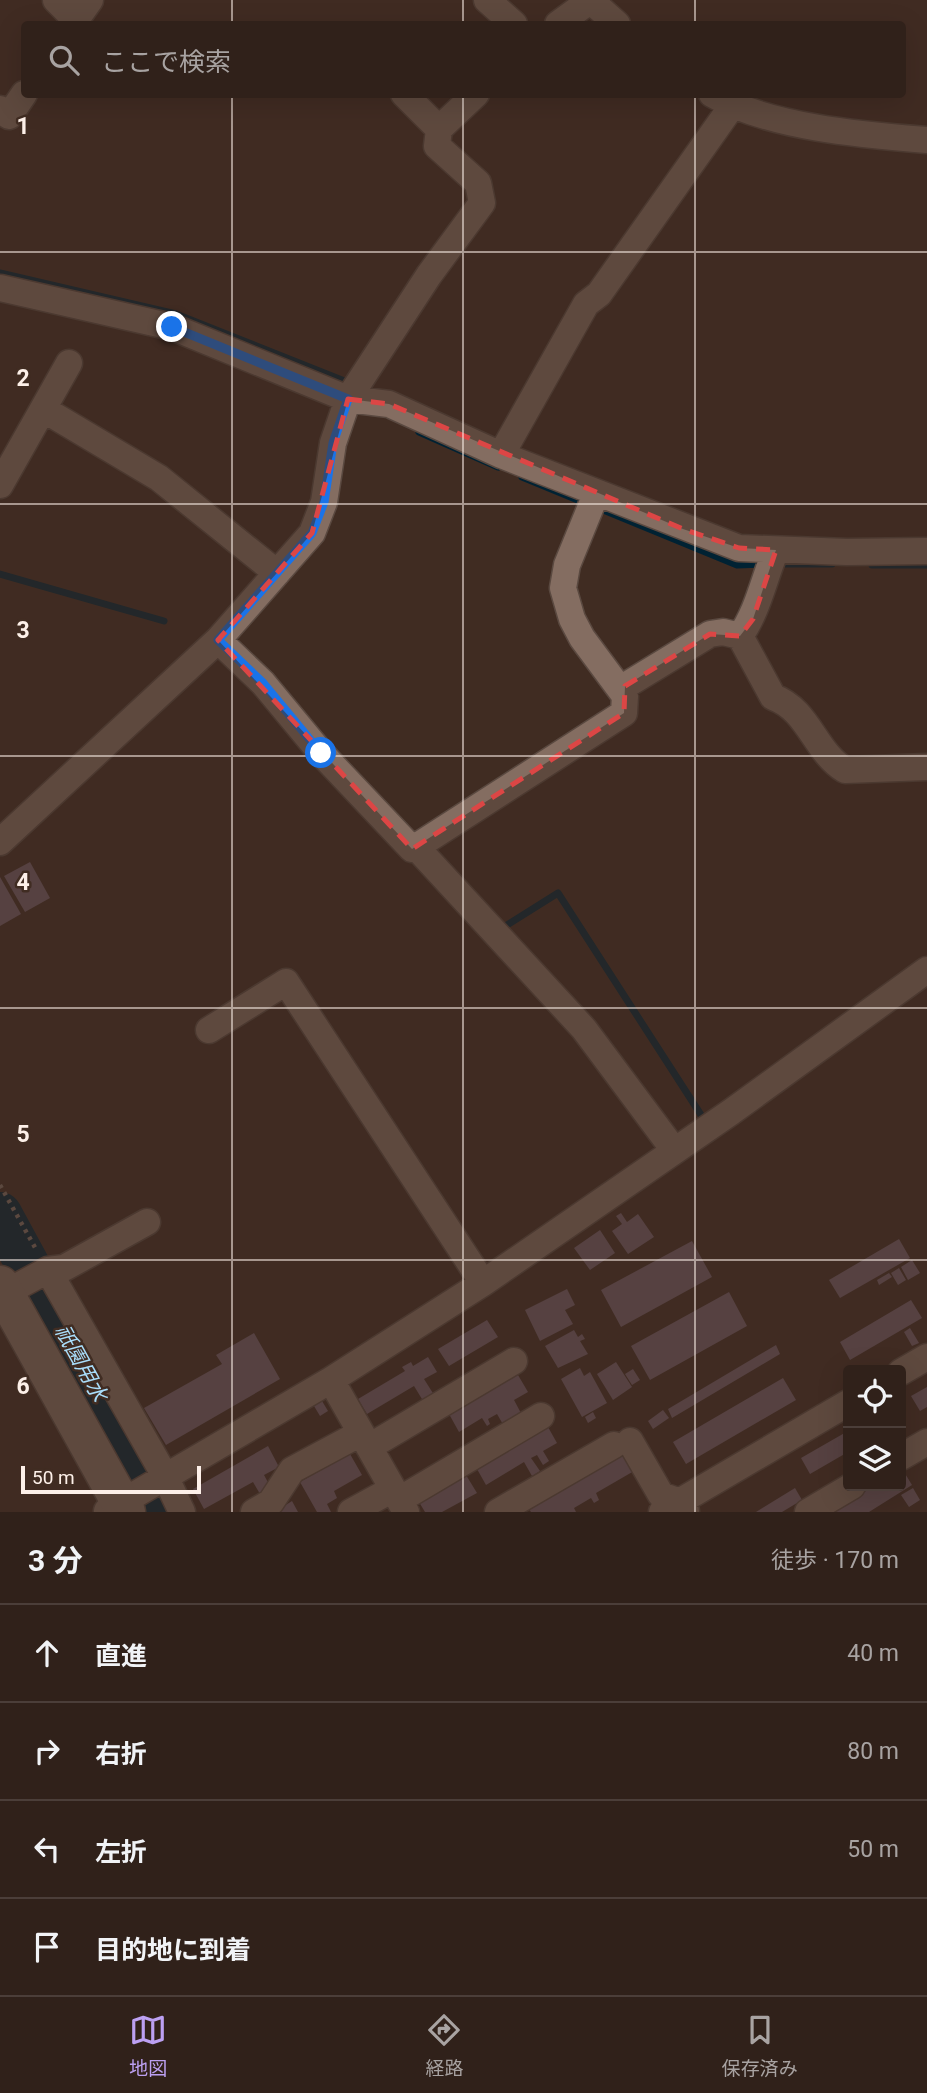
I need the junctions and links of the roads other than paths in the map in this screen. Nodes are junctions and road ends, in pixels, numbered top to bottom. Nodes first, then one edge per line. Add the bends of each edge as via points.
1 (56, 0) edge
2 (487, 0) edge
3 (590, 0) edge
4 (80, 15) edge
5 (511, 21) edge
6 (562, 21) edge
7 (614, 21) edge
8 (21, 97) edge
9 (408, 98) edge
10 (472, 98) edge
11 (722, 100) edge
12 (3, 118) edge
13 (439, 129) junction
14 (927, 140) edge
15 (0, 288) edge
16 (69, 363) dead end
17 (348, 399) junction
18 (43, 410) junction
19 (501, 455) junction
20 (0, 485) edge
21 (593, 501) junction
22 (927, 551) edge
23 (773, 559) junction
24 (277, 573) junction
25 (740, 636) junction
26 (218, 640) junction
27 (620, 690) junction
28 (927, 767) edge
29 (0, 842) edge
30 (416, 847) junction
31 (927, 970) edge
32 (209, 1030) dead end
33 (674, 1150) junction
34 (147, 1222) dead end
35 (25, 1281) edge
36 (483, 1283) junction
37 (927, 1357) edge
38 (514, 1361) dead end
39 (906, 1369) edge
40 (331, 1380) junction
41 (843, 1406) edge
42 (541, 1416) dead end
43 (365, 1440) junction
44 (926, 1447) edge
45 (906, 1455) edge
46 (162, 1477) junction
47 (844, 1491) edge
48 (400, 1500) edge
49 (122, 1505) edge
50 (676, 1508) edge
51 (182, 1512) edge
52 (254, 1512) edge
53 (351, 1512) edge
54 (498, 1512) edge
55 (808, 1512) edge

1 - 4 street
2 - 5 street
3 - 6 street
3 - 7 street
8 - 12 street
9 - 13 street
10 - 13 street
11 - 14 street via 849,134
11 - 19 street via 599,294 586,304
13 - 17 street via 437,145 478,183 482,203
15 - 17 street via 172,327
16 - 18 street
17 - 19 street via 389,404
17 - 24 street via 333,443 324,502 312,533
18 - 20 street
18 - 24 street via 159,478
19 - 21 street
21 - 23 street
21 - 27 street via 567,565 563,588 582,638
22 - 23 street
23 - 25 street via 753,619
24 - 26 street
25 - 27 street via 723,632 703,637
25 - 28 street via 774,697 790,703 834,763 845,770
26 - 29 street
26 - 30 street via 263,683 321,753 412,849
27 - 30 street via 625,696 624,713
30 - 33 street via 584,1029
31 - 33 street
32 - 36 street via 286,982
33 - 36 street
34 - 35 street via 64,1268
35 - 46 street
35 - 49 street
36 - 40 street
37 - 39 street
38 - 43 street
40 - 43 street
40 - 46 street
41 - 50 street
42 - 48 street
43 - 48 street
43 - 52 street via 292,1470 271,1502
44 - 45 street
46 - 49 street
46 - 51 street
47 - 55 street
48 - 53 street
50 - 54 street via 622,1443

